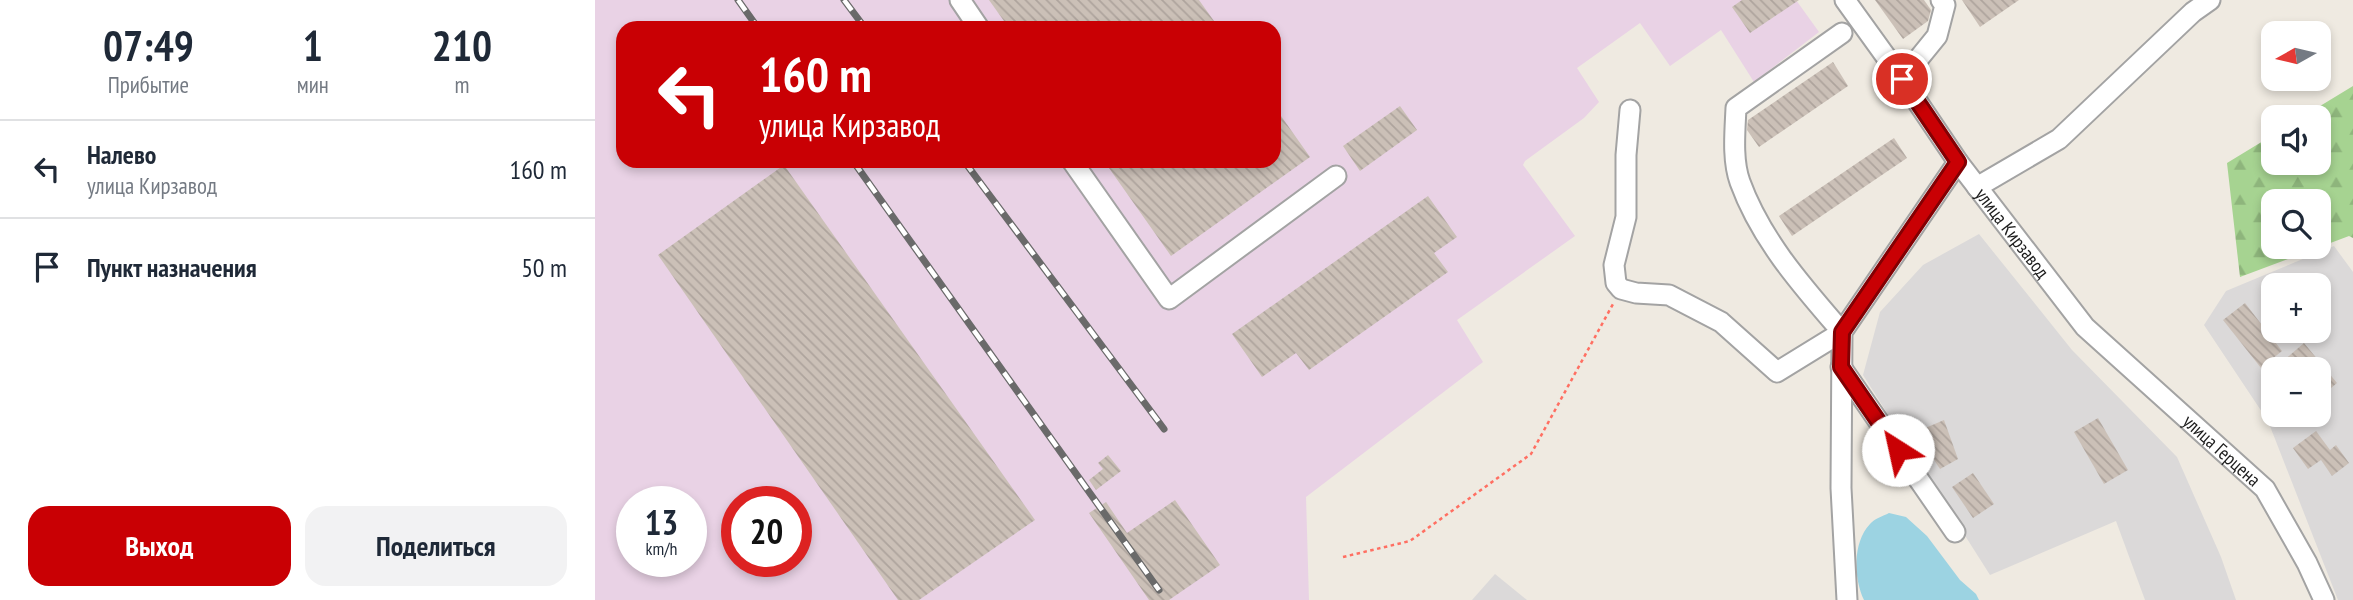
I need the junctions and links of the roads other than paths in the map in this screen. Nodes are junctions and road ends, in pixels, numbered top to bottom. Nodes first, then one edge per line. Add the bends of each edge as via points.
1 (960, 0) edge
2 (1845, 0) edge
3 (1941, 0) edge
4 (2210, 0) edge
5 (974, 21) edge
6 (1842, 33) dead end
7 (1902, 79) junction
8 (1630, 110) dead end
9 (1958, 162) junction
10 (1077, 168) edge
11 (1336, 176) dead end
12 (1977, 187) junction
13 (2085, 327) joint
14 (1842, 332) junction
15 (1841, 367) junction
16 (1955, 532) dead end
17 (1847, 600) edge
18 (2323, 600) edge

1 - 5 street
2 - 7 street, улица Кирзавод
3 - 7 street via 1945,5 1937,36
4 - 12 street via 2059,139
6 - 14 street via 1736,108 1734,137 1739,180 1757,219 1795,279
7 - 9 street, улица Кирзавод
8 - 14 street via 1626,217 1614,265 1621,289 1669,295 1721,322 1777,372
9 - 12 street, улица Кирзавод
9 - 14 street
10 - 11 street via 1169,299
12 - 13 street, улица Кирзавод
13 - 18 street, улица Герцена via 2265,489 2308,563
14 - 15 street
15 - 16 street
15 - 17 street

